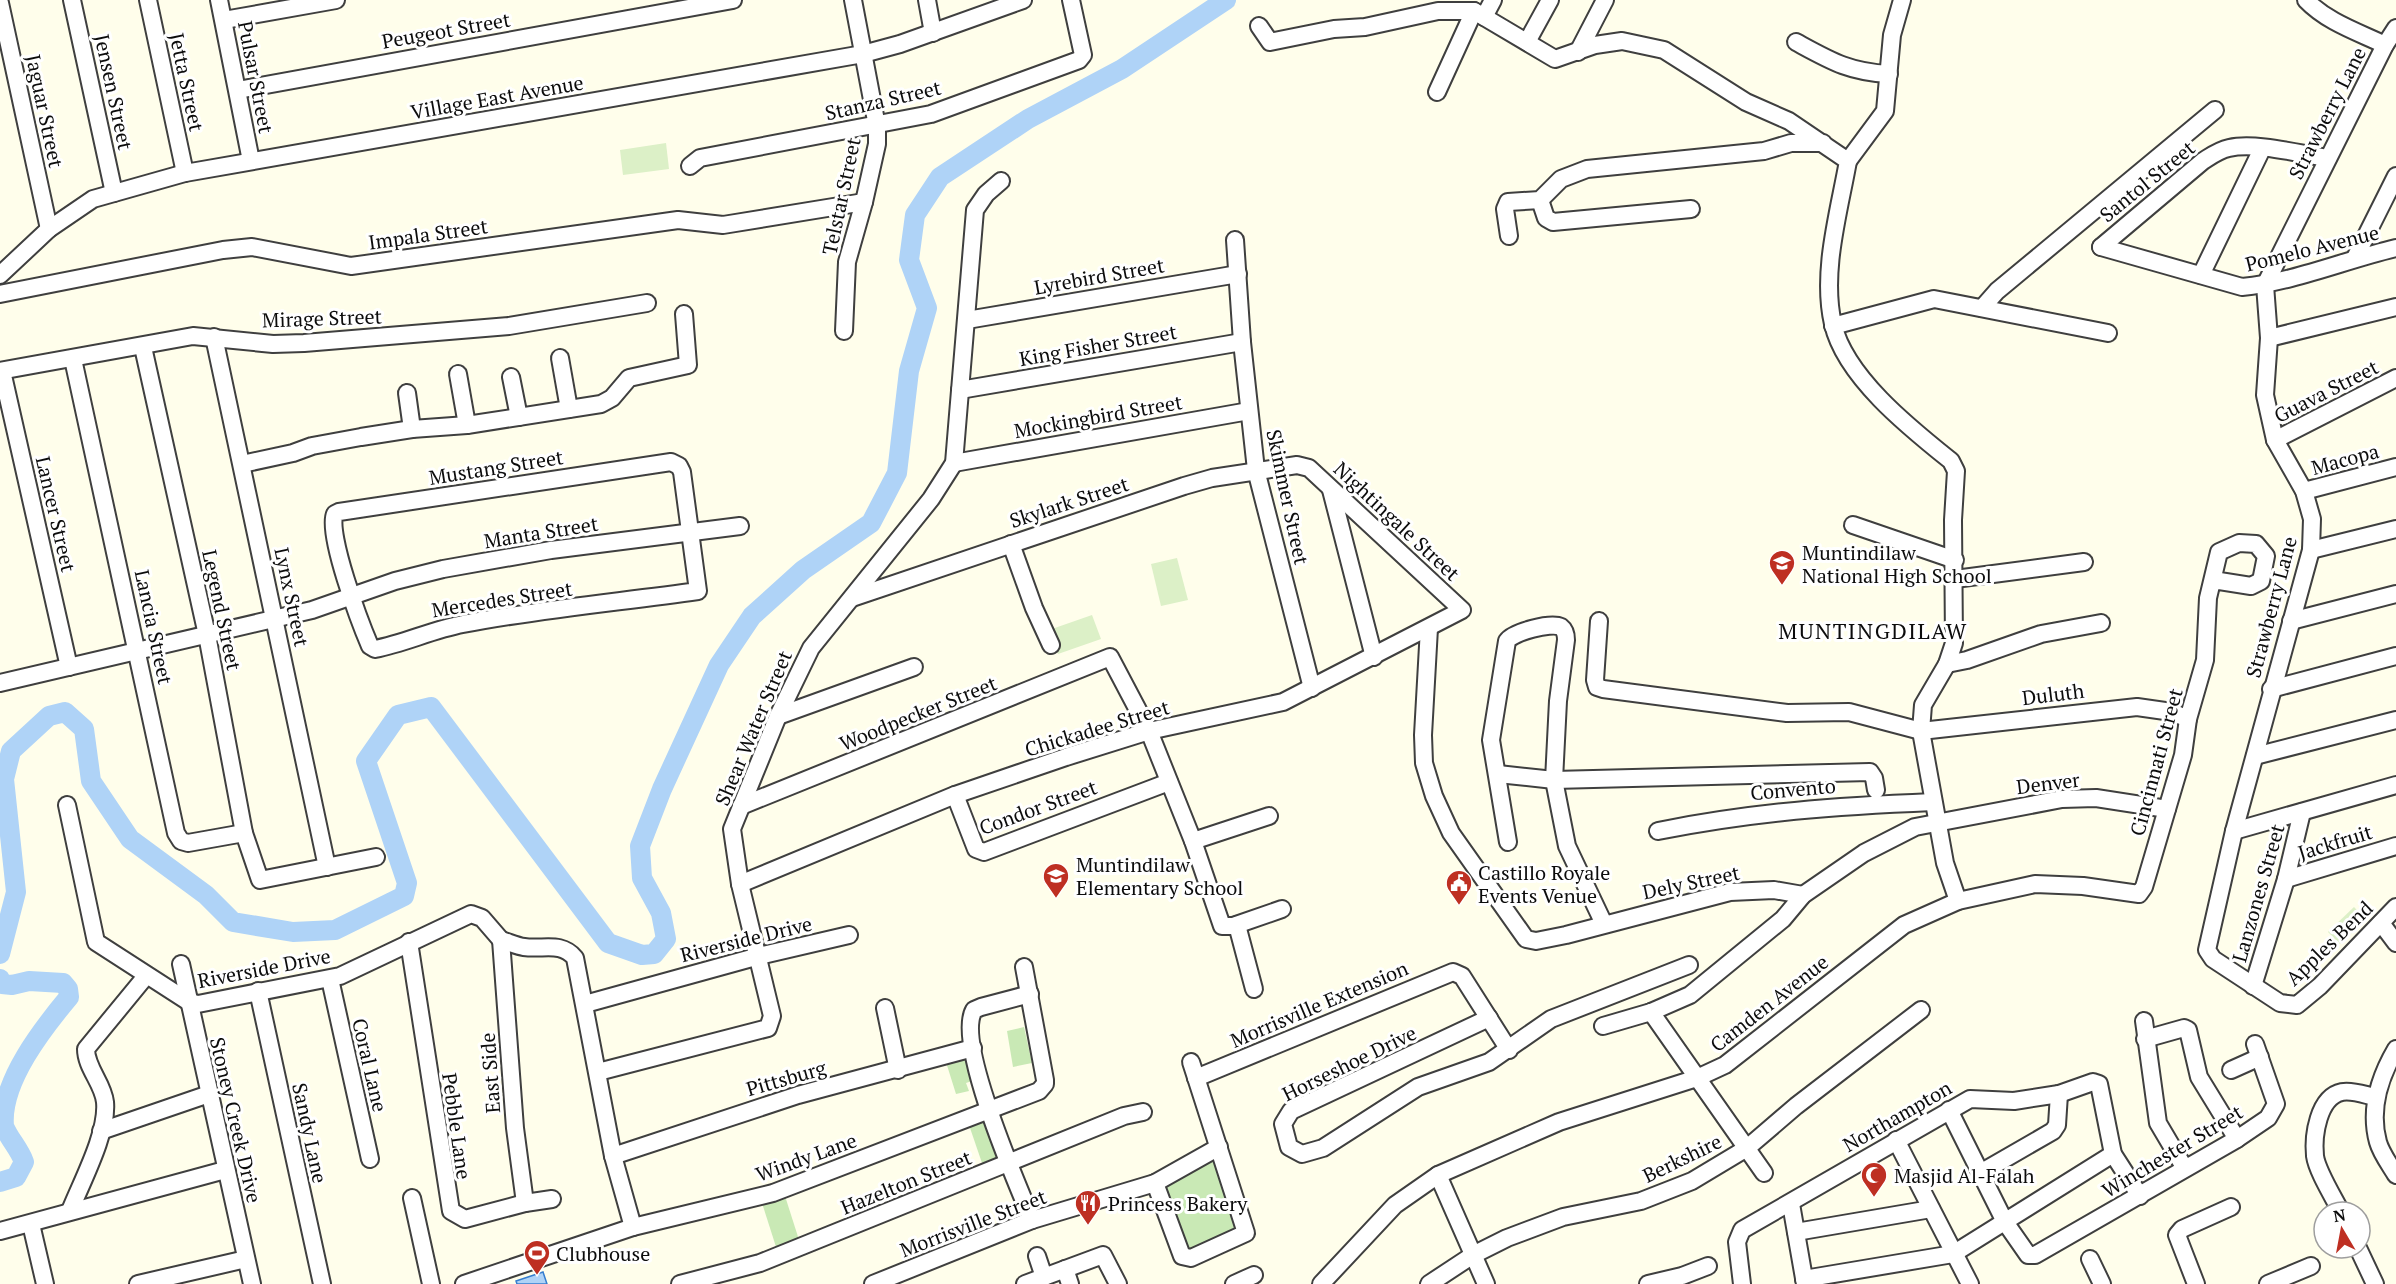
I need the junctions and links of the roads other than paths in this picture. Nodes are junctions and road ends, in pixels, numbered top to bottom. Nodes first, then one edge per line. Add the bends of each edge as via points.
1 (72, 0) edge
2 (148, 0) edge
3 (219, 0) edge
4 (336, 0) edge
5 (733, 0) edge
6 (853, 0) edge
7 (927, 0) edge
8 (1023, 0) edge
9 (1071, 0) edge
10 (1493, 0) edge
11 (1550, 0) edge
12 (1605, 0) edge
13 (2306, 0) edge
14 (1900, 1) edge
15 (0, 3) edge
16 (999, 5) edge
17 (1479, 14) junction
18 (224, 20) junction
19 (1259, 26) dead end
20 (2396, 28) edge
21 (933, 33) junction
22 (1527, 42) junction
23 (1796, 42) dead end
24 (2385, 45) junction
25 (1578, 52) junction
26 (863, 54) junction
27 (1889, 74) junction
28 (238, 90) junction
29 (1437, 92) dead end
30 (2215, 110) dead end
31 (877, 126) junction
32 (1824, 143) junction
33 (2262, 149) junction
34 (2328, 158) junction
35 (251, 161) junction
36 (1848, 161) junction
37 (690, 166) dead end
38 (185, 173) junction
39 (1001, 181) dead end
40 (2394, 183) edge
41 (114, 193) junction
42 (1540, 200) junction
43 (864, 202) junction
44 (1691, 209) dead end
45 (49, 229) junction
46 (1509, 236) dead end
47 (1235, 240) dead end
48 (2101, 246) joint
49 (2396, 249) edge
50 (2355, 258) junction
51 (1238, 274) junction
52 (0, 275) edge
53 (2201, 275) junction
54 (2265, 285) junction
55 (0, 294) edge
56 (647, 303) dead end
57 (2396, 307) edge
58 (1982, 308) junction
59 (684, 314) dead end
60 (967, 320) junction
61 (1833, 326) junction
62 (844, 331) dead end
63 (2108, 333) dead end
64 (214, 337) junction
65 (2269, 338) junction
66 (1242, 342) junction
67 (143, 347) junction
68 (561, 358) dead end
69 (73, 359) junction
70 (1, 371) edge
71 (458, 374) dead end
72 (511, 377) dead end
73 (2396, 378) edge
74 (960, 390) junction
75 (407, 393) dead end
76 (569, 409) junction
77 (1249, 411) junction
78 (519, 417) junction
79 (467, 425) junction
80 (412, 429) junction
81 (2275, 440) junction
82 (954, 463) junction
83 (242, 464) junction
84 (1303, 465) joint
85 (2396, 467) edge
86 (1256, 470) junction
87 (1331, 490) junction
88 (2304, 491) junction
89 (1852, 525) dead end
90 (740, 526) dead end
91 (2396, 529) edge
92 (689, 532) junction
93 (1011, 544) junction
94 (2311, 550) junction
95 (1955, 560) junction
96 (2084, 562) dead end
97 (1955, 579) junction
98 (2213, 580) dead end
99 (698, 591) joint
100 (351, 594) junction
101 (2396, 594) edge
102 (852, 598) junction
103 (1462, 610) joint
104 (275, 618) junction
105 (1599, 621) dead end
106 (2291, 621) junction
107 (2101, 624) dead end
108 (1429, 633) junction
109 (207, 635) junction
110 (1051, 645) dead end
111 (138, 651) junction
112 (2396, 656) edge
113 (1374, 657) junction
114 (1947, 664) junction
115 (69, 667) junction
116 (914, 667) dead end
117 (0, 684) edge
118 (1312, 688) junction
119 (2271, 688) junction
120 (777, 716) junction
121 (2188, 719) junction
122 (2396, 720) edge
123 (1149, 731) junction
124 (1921, 731) junction
125 (2255, 756) junction
126 (1498, 774) junction
127 (1554, 780) junction
128 (1169, 782) junction
129 (2396, 785) edge
130 (1876, 790) dead end
131 (955, 795) junction
132 (1933, 802) junction
133 (67, 806) dead end
134 (741, 806) junction
135 (2167, 809) junction
136 (2302, 812) junction
137 (1269, 816) dead end
138 (1936, 822) junction
139 (1658, 831) dead end
140 (2234, 831) junction
141 (244, 833) junction
142 (1193, 841) junction
143 (1508, 842) dead end
144 (2396, 846) edge
145 (376, 857) dead end
146 (327, 867) junction
147 (2286, 879) junction
148 (740, 884) junction
149 (2139, 894) joint
150 (1803, 895) junction
151 (1959, 901) junction
152 (2396, 907) edge
153 (1282, 909) dead end
154 (2381, 923) junction
155 (1604, 924) junction
156 (1237, 925) junction
157 (849, 935) dead end
158 (501, 940) junction
159 (409, 942) junction
160 (2207, 943) joint
161 (2396, 943) edge
162 (759, 956) junction
163 (181, 964) dead end
164 (1689, 965) dead end
165 (1024, 968) dead end
166 (146, 976) junction
167 (330, 979) junction
168 (2253, 986) junction
169 (1254, 989) dead end
170 (258, 991) junction
171 (1030, 994) junction
172 (189, 1002) junction
173 (585, 1004) junction
174 (885, 1008) dead end
175 (1921, 1010) dead end
176 (1651, 1012) junction
177 (1489, 1018) junction
178 (2144, 1021) dead end
179 (1604, 1026) dead end
180 (2145, 1039) junction
181 (973, 1048) junction
182 (2396, 1049) edge
183 (1509, 1050) junction
184 (898, 1070) junction
185 (2231, 1070) dead end
186 (598, 1072) junction
187 (1697, 1078) junction
188 (209, 1094) junction
189 (2059, 1094) junction
190 (2375, 1097) junction
191 (1949, 1110) junction
192 (988, 1111) junction
193 (1143, 1112) dead end
194 (101, 1131) junction
195 (2237, 1139) junction
196 (1896, 1140) junction
197 (1219, 1147) junction
198 (1747, 1148) junction
199 (2113, 1154) junction
200 (613, 1156) junction
201 (370, 1159) dead end
202 (1009, 1164) junction
203 (2184, 1167) junction
204 (225, 1170) junction
205 (1982, 1172) junction
206 (1764, 1173) dead end
207 (2396, 1175) edge
208 (1438, 1176) junction
209 (1155, 1183) junction
210 (2140, 1196) junction
211 (412, 1198) dead end
212 (552, 1199) dead end
213 (2335, 1200) edge
214 (525, 1203) junction
215 (1791, 1204) junction
216 (2231, 1207) dead end
217 (1931, 1209) junction
218 (70, 1211) junction
219 (1032, 1220) junction
220 (2006, 1222) junction
221 (31, 1224) junction
222 (633, 1227) junction
223 (0, 1231) edge
224 (1796, 1232) junction
225 (1953, 1254) junction
226 (1473, 1255) junction
227 (1037, 1256) dead end
228 (246, 1259) junction
229 (2090, 1259) dead end
230 (2364, 1260) edge
231 (1708, 1266) dead end
232 (2311, 1266) dead end
233 (1254, 1275) dead end
234 (1068, 1276) edge
235 (1044, 1277) junction
236 (1805, 1282) edge
237 (45, 1284) edge
238 (138, 1284) edge
239 (252, 1284) edge
240 (322, 1284) edge
241 (431, 1284) edge
242 (464, 1284) edge
243 (680, 1284) edge
244 (873, 1284) edge
245 (1025, 1284) edge
246 (1118, 1284) edge
247 (1234, 1284) edge
248 (1320, 1284) edge
249 (1429, 1284) edge
250 (1486, 1284) edge
251 (1648, 1284) edge
252 (1742, 1284) edge
253 (1970, 1284) edge
254 (2102, 1284) edge
255 (2196, 1284) edge
256 (2268, 1284) edge
257 (2375, 1284) edge

1 - 41 street, Jensen Street
2 - 38 street, Jetta Street
3 - 18 street, Pulsar Street
4 - 18 street
5 - 28 street, Peugeot Street
6 - 26 street, Telstar Street
7 - 21 street
8 - 16 street, Village East Avenue
9 - 31 street, Stanza Street via 1083,57 931,114
10 - 17 street
11 - 22 street
12 - 25 street
13 - 24 street via 2324,15
14 - 27 street
15 - 45 street, Jaguar Street
16 - 21 street, Village East Avenue
17 - 19 street via 1438,11 1270,42
17 - 22 street
17 - 29 street
18 - 28 street, Pulsar Street
20 - 24 street, Strawberry Lane
21 - 26 street, Village East Avenue
22 - 25 street via 1555,59
23 - 27 street via 1861,73
24 - 34 street, Strawberry Lane
25 - 32 street via 1622,40 1664,50 1746,102 1789,121
26 - 31 street, Telstar Street
26 - 35 street, Village East Avenue
27 - 36 street via 1885,111
28 - 35 street, Pulsar Street
30 - 58 street via 1997,291
31 - 37 street, Stanza Street via 699,158
31 - 43 street, Telstar Street via 877,144
32 - 36 street
32 - 42 street via 1791,143 1764,151 1587,169 1561,179
33 - 34 street, Santol Street
33 - 48 street, Santol Street via 2230,148 2203,161
33 - 53 street
34 - 54 street, Strawberry Lane
35 - 38 street, Village East Avenue
36 - 61 street via 1830,278
38 - 41 street, Village East Avenue
39 - 60 street, Shear Water Street via 975,210
40 - 50 street
41 - 45 street, Village East Avenue via 93,199
42 - 44 street via 1546,218 1553,222
42 - 46 street via 1508,202 1505,209
43 - 55 street, Impala Street via 723,225 678,220 351,266 252,247 223,250
43 - 62 street, Telstar Street via 847,262
45 - 52 street, Village East Avenue
47 - 51 street, Skimmer Street
48 - 53 street, Pomelo Avenue
49 - 50 street, Pomelo Avenue
50 - 54 street, Pomelo Avenue
51 - 60 street, Lyrebird Street
51 - 66 street, Skimmer Street
53 - 54 street, Pomelo Avenue via 2242,287
54 - 65 street, Strawberry Lane
56 - 64 street, Mirage Street via 509,326 304,343 273,344
57 - 65 street
58 - 61 street via 1935,299
58 - 63 street
59 - 76 street via 688,365 638,374 629,378 606,403
60 - 74 street, Shear Water Street
61 - 95 street via 1860,374 1896,416 1954,466
64 - 67 street, Mirage Street via 193,336
64 - 83 street, Lynx Street
65 - 81 street, Strawberry Lane via 2265,395
66 - 74 street, King Fisher Street
66 - 77 street, Skimmer Street
67 - 69 street, Mirage Street
67 - 109 street, Legend Street
68 - 76 street
69 - 70 street, Mirage Street
69 - 111 street, Lancia Street
70 - 115 street, Lancer Street
71 - 79 street
72 - 78 street
73 - 81 street, Guava Street
74 - 82 street, Shear Water Street
75 - 80 street
76 - 78 street
77 - 82 street, Mockingbird Street
77 - 86 street, Skimmer Street
78 - 79 street
79 - 80 street
80 - 83 street via 312,446
81 - 88 street, Strawberry Lane
82 - 102 street, Shear Water Street
83 - 104 street, Lynx Street
84 - 86 street, Skylark Street
84 - 87 street, Nightingale Street
85 - 88 street, Macopa
86 - 93 street, Skylark Street via 1184,486
86 - 118 street, Skimmer Street
87 - 103 street, Nightingale Street
87 - 113 street
88 - 94 street, Strawberry Lane via 2312,519
89 - 95 street
90 - 92 street, Manta Street
91 - 94 street
92 - 99 street, Mustang Street
92 - 100 street, Manta Street via 443,569
92 - 100 street, Mustang Street via 682,472 672,457 339,512 332,525
93 - 102 street, Skylark Street
93 - 110 street
94 - 106 street, Strawberry Lane
95 - 97 street
96 - 97 street
97 - 114 street via 1954,643
98 - 121 street, Cincinnati Street via 2205,660
99 - 100 street, Mercedes Street via 465,624 375,649 369,645
100 - 104 street, Manta Street via 312,610
101 - 106 street
102 - 120 street, Shear Water Street via 811,648
103 - 108 street, Chickadee Street
104 - 109 street, Manta Street
104 - 146 street, Lynx Street
105 - 124 street via 1597,687 1787,713 1849,712
106 - 119 street, Strawberry Lane
107 - 114 street via 2041,634
108 - 113 street, Chickadee Street
108 - 155 street, Dely Street via 1423,701 1424,763 1452,833 1526,939 1536,941
109 - 111 street, Manta Street
109 - 141 street, Legend Street
111 - 115 street, Manta Street
111 - 141 street, Lancia Street via 178,838 188,843
112 - 119 street
113 - 118 street, Chickadee Street
114 - 124 street via 1923,705
115 - 117 street, Manta Street
116 - 120 street
118 - 123 street, Chickadee Street via 1265,708
119 - 125 street, Strawberry Lane
120 - 134 street, Shear Water Street
121 - 124 street, Duluth via 2172,711 2137,707
121 - 135 street, Cincinnati Street via 2183,755
122 - 125 street
123 - 128 street
123 - 131 street, Chickadee Street
123 - 134 street, Woodpecker Street via 1110,657
124 - 132 street
125 - 140 street, Strawberry Lane
126 - 127 street
126 - 127 street via 1491,740 1507,640 1515,633 1553,626 1561,627 1566,640
126 - 143 street
127 - 130 street via 1870,772
127 - 155 street via 1567,846
128 - 131 street, Condor Street via 984,852 976,849
128 - 142 street
129 - 136 street
131 - 148 street, Chickadee Street
132 - 138 street
132 - 139 street, Convento via 1782,810
133 - 166 street, Riverside Drive via 94,937 99,946
134 - 148 street, Shear Water Street via 732,836
135 - 138 street, Denver via 2096,798 2062,800
135 - 149 street, Cincinnati Street
136 - 140 street
136 - 147 street, Lanzones Street
137 - 142 street
138 - 150 street via 1915,827 1864,853
138 - 151 street
140 - 160 street, Strawberry Lane
141 - 146 street, Legend Street via 260,880
142 - 156 street via 1220,922 1225,927
144 - 147 street, Jackfruit
145 - 146 street
147 - 168 street, Lanzones Street
148 - 162 street, Shear Water Street
149 - 151 street, Camden Avenue via 2035,884
150 - 155 street, Dely Street via 1774,890 1730,892
150 - 176 street via 1783,919 1707,983
151 - 187 street, Camden Avenue via 1904,925 1725,1065
152 - 154 street, Apples Bend
153 - 156 street
154 - 161 street
154 - 168 street, Apples Bend via 2296,1005 2280,1003
156 - 169 street
157 - 162 street, Riverside Drive
158 - 159 street, Riverside Drive via 482,918 471,914
158 - 173 street via 571,953
158 - 214 street, East Side via 515,1128
159 - 167 street, Riverside Drive
159 - 214 street, Pebble Lane via 451,1211 465,1219
160 - 168 street, Apples Bend via 2213,959
162 - 173 street, Riverside Drive
162 - 186 street, Shear Water Street via 772,1016 768,1028
163 - 172 street, Stoney Creek Drive
164 - 183 street, Horseshoe Drive via 1551,1019
165 - 171 street
166 - 172 street, Riverside Drive
166 - 194 street via 86,1050 105,1100
167 - 170 street, Riverside Drive
167 - 201 street, Coral Lane
170 - 172 street, Riverside Drive via 198,1004
170 - 240 street, Sandy Lane
171 - 181 street via 974,1010 970,1020
171 - 192 street, Windy Lane via 1045,1084 1039,1091
172 - 188 street, Stoney Creek Drive
173 - 186 street
174 - 184 street
175 - 198 street, Berkshire
176 - 179 street
176 - 187 street
177 - 183 street
177 - 183 street, Horseshoe Drive via 1291,1111 1282,1124 1289,1147 1302,1154 1323,1148 1404,1094 1468,1071
177 - 197 street, Morrisville Extension via 1458,972 1444,974 1193,1070
178 - 180 street
180 - 195 street via 2188,1030 2199,1077
180 - 203 street via 2158,1123
181 - 184 street, Pittsburg
181 - 192 street
182 - 190 street
184 - 200 street, Pittsburg via 798,1095
185 - 195 street, Winchester Street via 2258,1051 2276,1104 2268,1118
186 - 200 street
187 - 198 street
187 - 208 street, Camden Avenue via 1559,1122
188 - 194 street
188 - 204 street, Stoney Creek Drive
189 - 191 street, Northampton via 2014,1101 1970,1099
189 - 199 street, Northampton via 2093,1082 2099,1084
189 - 205 street via 2053,1131
190 - 207 street via 2378,1143
190 - 213 street via 2342,1092 2324,1105 2317,1128 2315,1158
191 - 196 street, Northampton
191 - 205 street
192 - 202 street
192 - 222 street, Windy Lane via 773,1193
193 - 202 street, Hazelton Street via 1124,1116
194 - 218 street
195 - 203 street, Winchester Street
196 - 215 street, Northampton
196 - 217 street
197 - 209 street, Morrisville Street
197 - 209 street via 1246,1229 1242,1237 1191,1258 1182,1256
198 - 206 street
198 - 226 street, Berkshire via 1692,1180 1641,1201 1563,1217
199 - 210 street
199 - 220 street
200 - 222 street
202 - 219 street
202 - 243 street, Hazelton Street via 760,1263
203 - 210 street, Winchester Street
204 - 218 street
204 - 228 street, Stoney Creek Drive
205 - 220 street
208 - 226 street
208 - 248 street, Camden Avenue via 1395,1205
209 - 219 street, Morrisville Street
210 - 220 street, Winchester Street via 2035,1255 2028,1255
211 - 241 street
212 - 214 street, Pebble Lane
215 - 224 street
215 - 252 street, Northampton via 1742,1230 1737,1242
216 - 255 street via 2177,1234
217 - 224 street
217 - 225 street
218 - 221 street
219 - 244 street, Morrisville Street
220 - 225 street
221 - 223 street
221 - 237 street
222 - 242 street, Windy Lane
224 - 236 street
225 - 236 street
225 - 253 street
226 - 249 street, Berkshire
226 - 250 street
227 - 235 street
228 - 238 street
228 - 239 street, Stoney Creek Drive
229 - 254 street
230 - 257 street
231 - 251 street
232 - 256 street
233 - 247 street
234 - 235 street
234 - 246 street via 1103,1255
235 - 245 street

